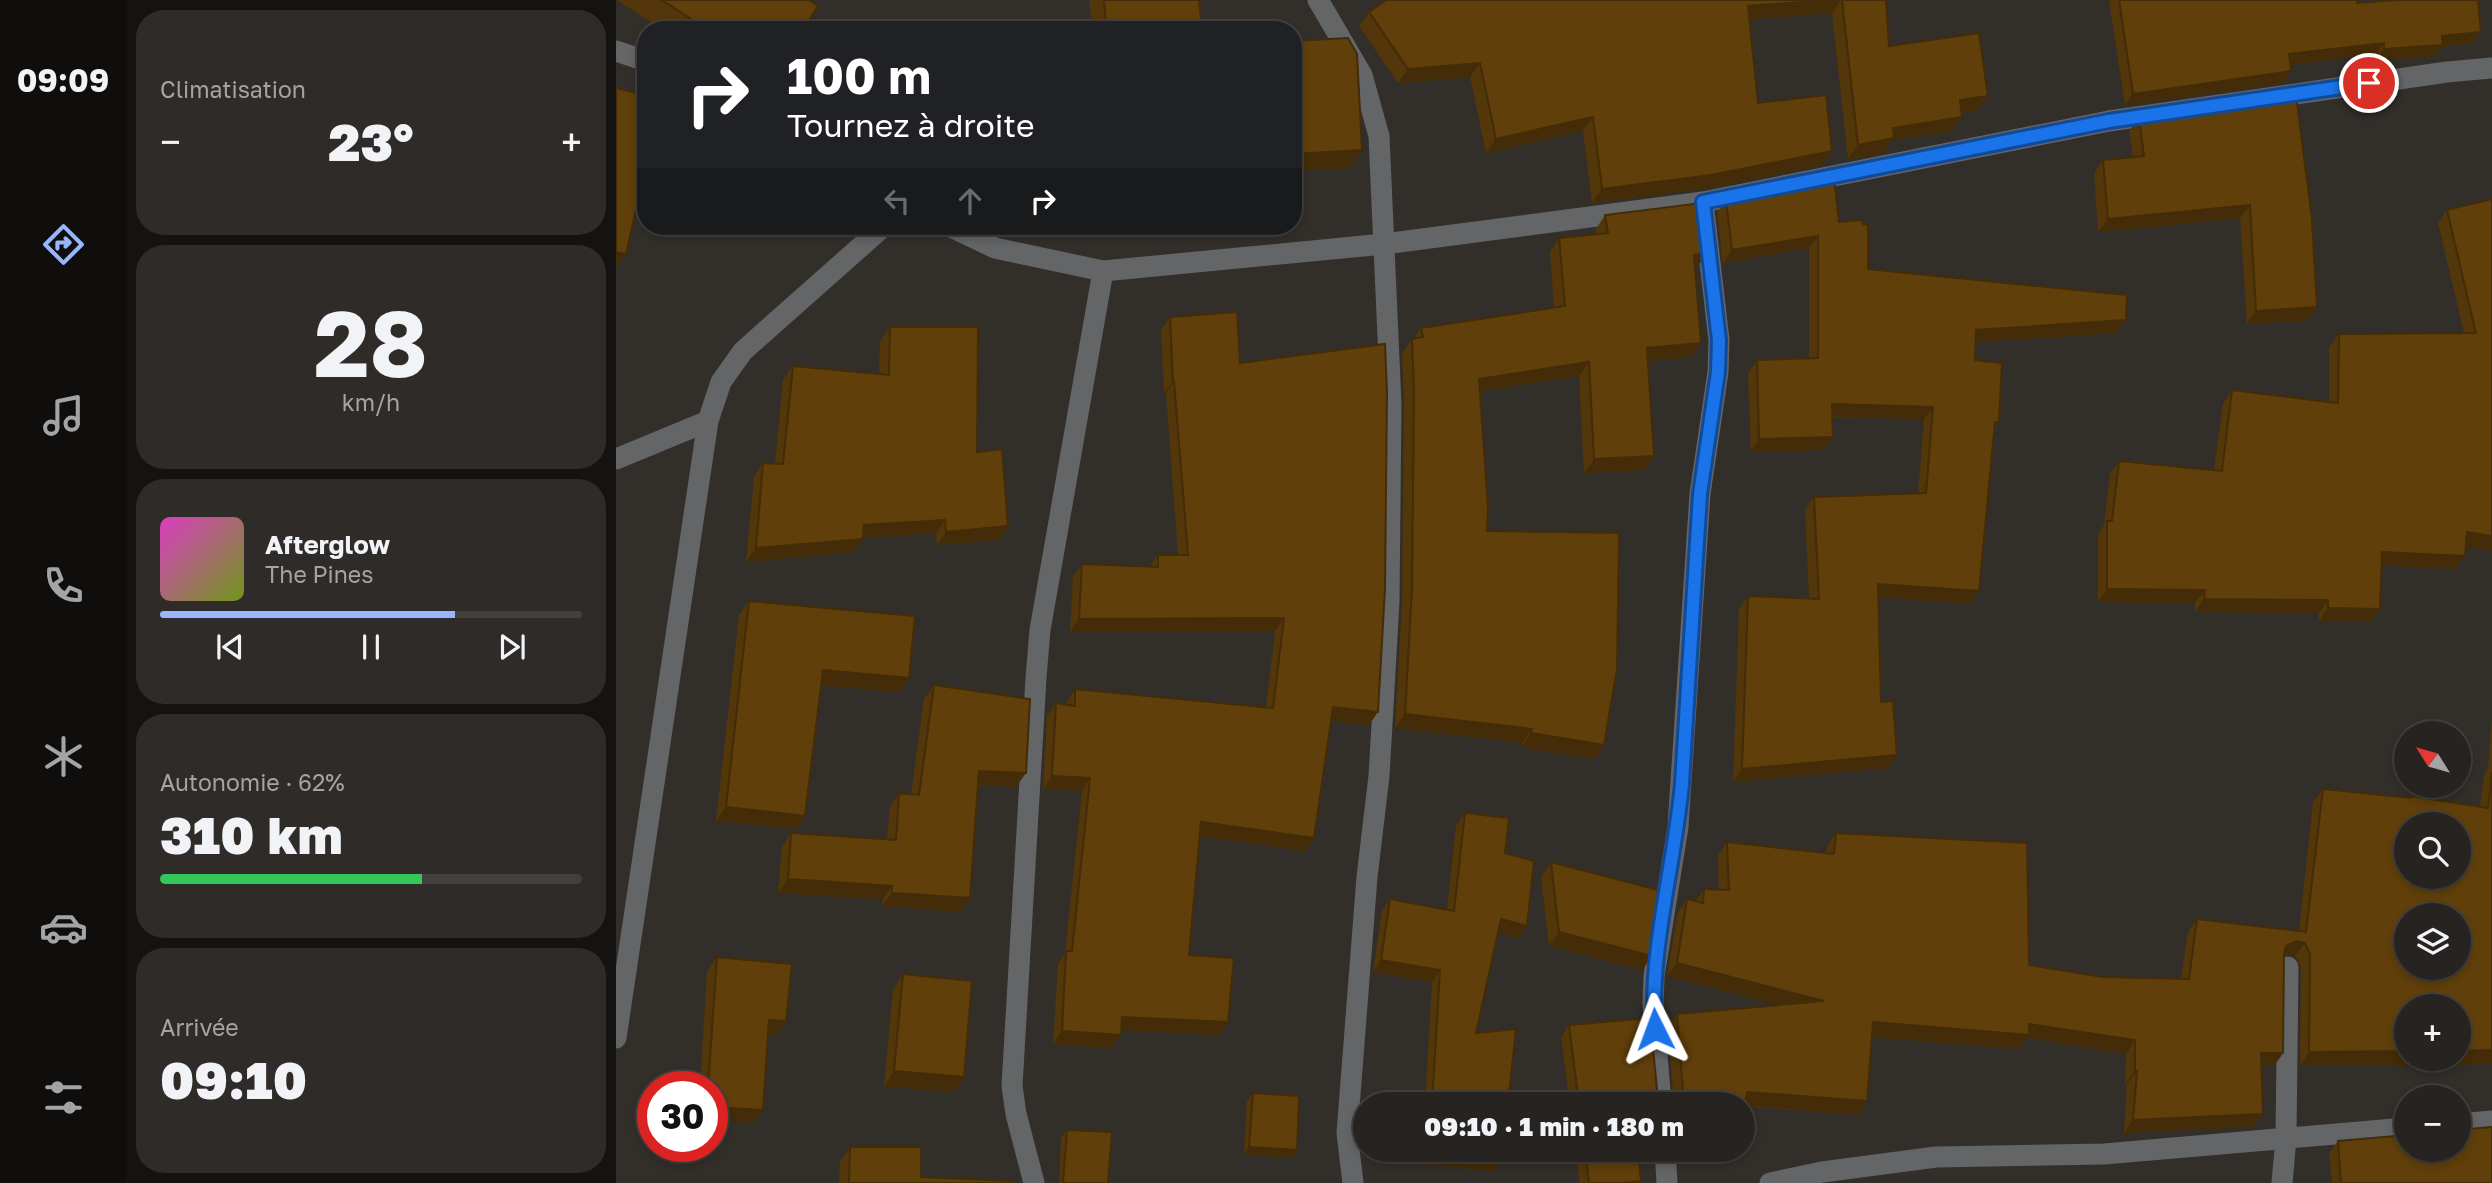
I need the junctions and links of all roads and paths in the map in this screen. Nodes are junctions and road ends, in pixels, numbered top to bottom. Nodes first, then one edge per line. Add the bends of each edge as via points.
1 (1318, 0) edge
2 (616, 51) edge
3 (637, 58) edge
4 (2492, 68) edge
5 (1703, 202) junction
6 (874, 235) edge
7 (968, 235) edge
8 (1384, 244) junction
9 (1103, 271) junction
10 (708, 421) junction
11 (616, 459) edge
12 (2288, 967) edge
13 (616, 1038) edge
14 (1660, 1092) edge
15 (2492, 1121) edge
16 (2471, 1123) edge
17 (2394, 1129) edge
18 (2286, 1138) junction
19 (1666, 1162) edge
20 (1034, 1183) edge
21 (1353, 1183) edge
22 (1667, 1183) edge
23 (1770, 1183) edge
24 (2282, 1183) edge

1 - 8 street via 1362,75 1379,136
2 - 3 street
4 - 5 street via 2109,121
5 - 8 street
5 - 14 street via 1719,340 1718,372 1700,494 1678,827 1654,976
6 - 10 street via 744,351 721,382
7 - 9 street via 995,248
8 - 9 street
8 - 21 street via 1391,404 1389,602 1379,776 1347,1133
9 - 20 street via 1040,630 1036,678 1012,1086
10 - 11 street
10 - 13 street
12 - 18 street
15 - 16 street
17 - 18 street
18 - 23 street via 2104,1154 1936,1157
18 - 24 street
19 - 22 street

